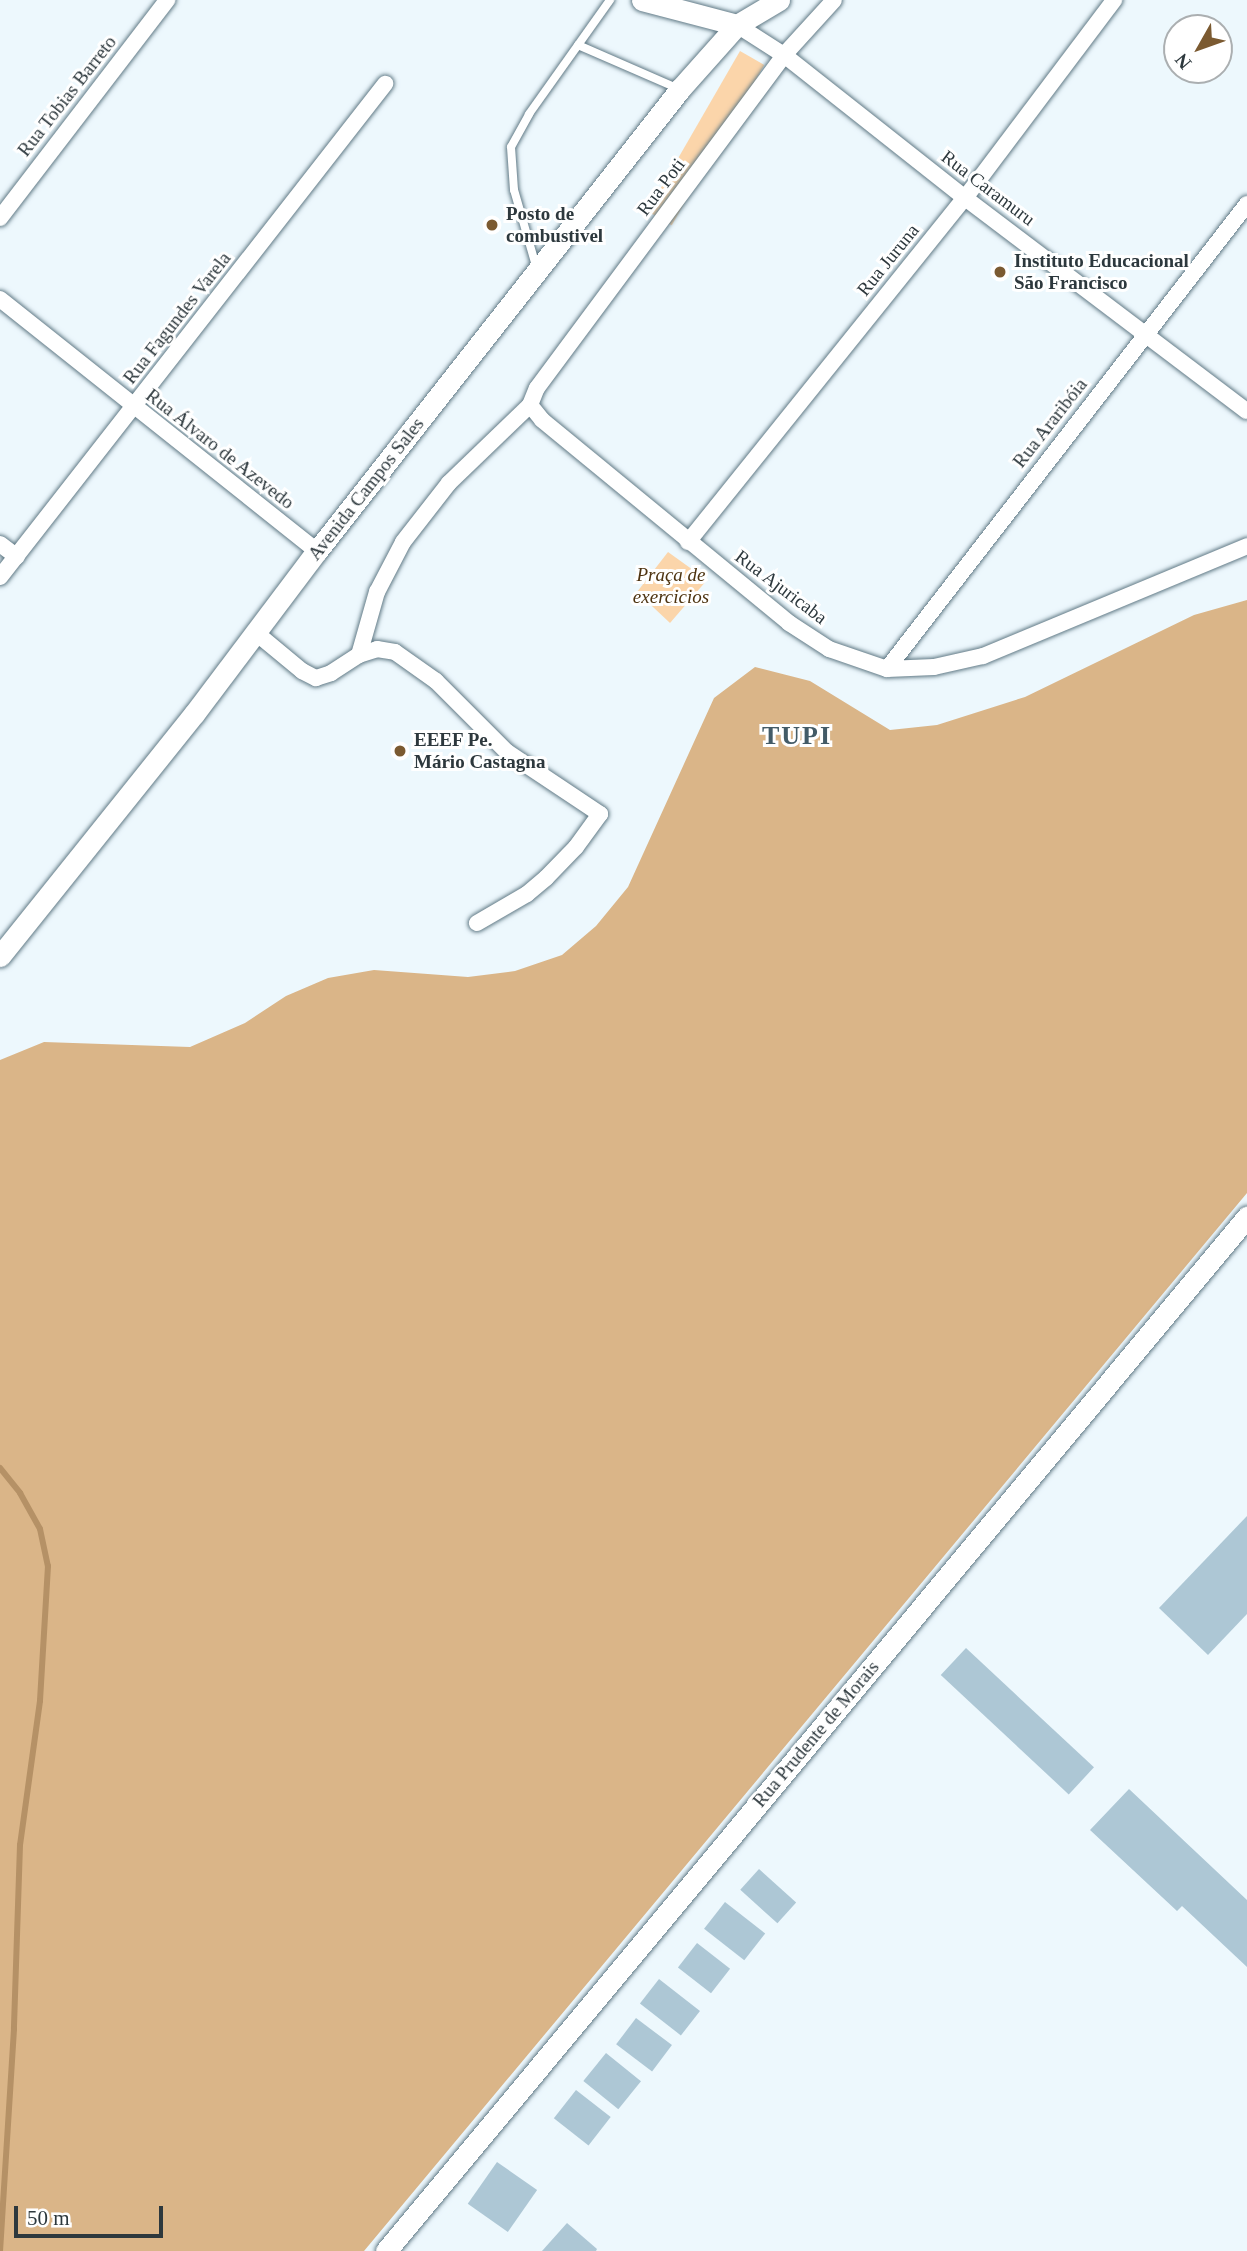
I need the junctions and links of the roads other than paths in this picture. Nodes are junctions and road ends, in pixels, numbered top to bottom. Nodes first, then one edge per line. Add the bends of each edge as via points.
1 (167, 0) edge
2 (610, 0) edge
3 (642, 0) edge
4 (779, 0) edge
5 (834, 0) edge
6 (1114, 0) edge
7 (737, 26) junction
8 (578, 45) junction
9 (784, 55) junction
10 (385, 84) dead end
11 (680, 89) junction
12 (965, 198) junction
13 (1247, 204) edge
14 (0, 218) edge
15 (537, 269) junction
16 (0, 299) edge
17 (1146, 332) junction
18 (530, 405) junction
19 (134, 408) junction
20 (1247, 411) edge
21 (688, 542) junction
22 (0, 544) edge
23 (1247, 546) edge
24 (317, 551) junction
25 (17, 556) junction
26 (0, 578) edge
27 (255, 632) junction
28 (359, 655) junction
29 (887, 669) junction
30 (477, 923) dead end
31 (0, 956) edge
32 (1247, 1217) edge
33 (386, 2251) edge

1 - 14 street, Rua Tobias Barreto
2 - 8 lane
3 - 7 street
4 - 7 street, Avenida Campos Sales
5 - 9 street, Rua Poti
6 - 12 street, Rua Juruna
7 - 9 street, Rua Caramuru
7 - 11 street, Avenida Campos Sales
8 - 11 lane
8 - 15 lane via 511,147 514,190
9 - 12 street, Rua Caramuru
9 - 18 street, Rua Poti via 537,388
10 - 19 street, Rua Fagundes Varela
11 - 15 street, Avenida Campos Sales
12 - 17 street, Rua Caramuru
12 - 21 street, Rua Juruna
13 - 17 street, Rua Araribóia
15 - 24 street, Avenida Campos Sales
16 - 19 street, Rua Álvaro de Azevedo
17 - 20 street, Rua Caramuru
17 - 29 street, Rua Araribóia
18 - 21 street, Rua Ajuricaba via 542,421
18 - 28 street, Rua Poti via 449,483 403,542 377,592
19 - 24 street, Rua Álvaro de Azevedo
19 - 25 street, Rua Fagundes Varela
21 - 29 street, Rua Ajuricaba via 789,623 862,663
22 - 25 street
23 - 29 street, Rua Ajuricaba via 983,656 934,667
24 - 27 street, Avenida Campos Sales
25 - 26 street, Rua Fagundes Varela
27 - 28 street via 316,678
27 - 31 street, Avenida Campos Sales
28 - 30 street via 387,649 406,658 436,681 507,752 600,814 546,878
32 - 33 street, Rua Prudente de Morais

